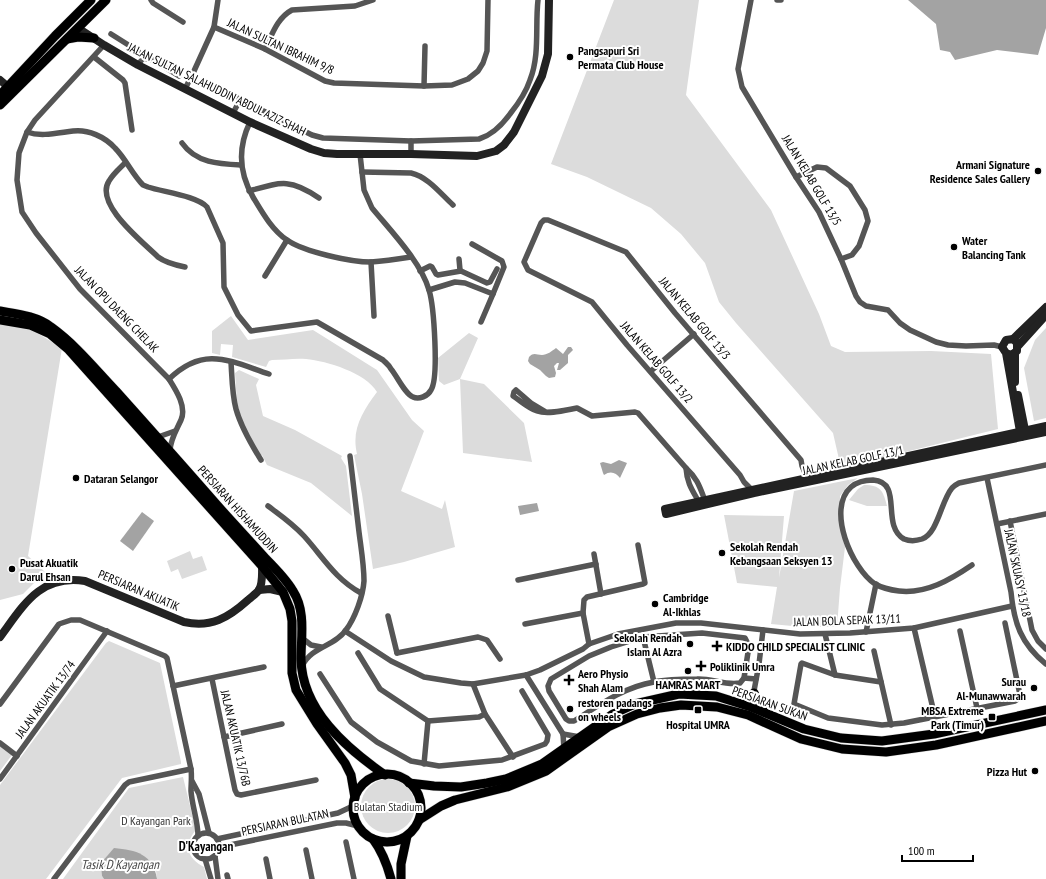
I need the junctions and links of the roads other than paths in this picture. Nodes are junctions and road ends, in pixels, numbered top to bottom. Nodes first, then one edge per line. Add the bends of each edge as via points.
1 (91, 0) edge
2 (106, 0) edge
3 (151, 0) edge
4 (218, 0) edge
5 (373, 0) edge
6 (488, 0) edge
7 (538, 0) edge
8 (549, 0) edge
9 (751, 0) edge
10 (777, 0) edge
11 (781, 0) edge
12 (92, 14) junction
13 (183, 22) dead end
14 (214, 27) junction
15 (78, 28) junction
16 (112, 34) dead end
17 (55, 36) junction
18 (94, 38) junction
19 (66, 40) junction
20 (104, 45) junction
21 (425, 46) dead end
22 (265, 49) junction
23 (94, 57) junction
24 (143, 58) junction
25 (534, 61) junction
26 (138, 65) junction
27 (546, 65) junction
28 (179, 76) dead end
29 (3, 83) edge
30 (209, 84) dead end
31 (424, 86) junction
32 (185, 89) junction
33 (0, 94) edge
34 (240, 100) junction
35 (0, 105) edge
36 (233, 113) junction
37 (247, 128) junction
38 (132, 130) dead end
39 (27, 132) junction
40 (411, 141) junction
41 (182, 143) dead end
42 (360, 154) junction
43 (411, 154) junction
44 (125, 163) junction
45 (241, 165) junction
46 (362, 172) junction
47 (796, 178) junction
48 (249, 191) junction
49 (319, 198) dead end
50 (453, 205) dead end
51 (544, 220) joint
52 (287, 240) junction
53 (472, 244) dead end
54 (411, 257) junction
55 (459, 259) dead end
56 (841, 259) junction
57 (371, 262) junction
58 (185, 267) dead end
59 (497, 269) dead end
60 (460, 270) junction
61 (420, 271) junction
62 (265, 276) dead end
63 (429, 290) junction
64 (492, 294) junction
65 (1046, 307) edge
66 (0, 310) edge
67 (1046, 315) edge
68 (374, 316) dead end
69 (0, 320) edge
70 (481, 322) dead end
71 (694, 334) junction
72 (1008, 346) junction
73 (231, 362) junction
74 (650, 371) junction
75 (269, 374) dead end
76 (169, 379) junction
77 (546, 412) junction
78 (1046, 426) edge
79 (175, 431) junction
80 (1046, 432) edge
81 (1023, 434) junction
82 (158, 437) junction
83 (170, 450) junction
84 (350, 456) dead end
85 (260, 460) dead end
86 (1046, 465) edge
87 (686, 468) junction
88 (987, 478) junction
89 (808, 479) junction
90 (754, 491) junction
91 (703, 503) junction
92 (268, 506) dead end
93 (666, 514) dead end
94 (1046, 514) edge
95 (1010, 521) junction
96 (997, 524) junction
97 (638, 545) dead end
98 (594, 554) dead end
99 (596, 564) junction
100 (972, 565) dead end
101 (262, 566) junction
102 (518, 580) dead end
103 (876, 584) junction
104 (259, 590) junction
105 (283, 592) junction
106 (361, 593) junction
107 (601, 594) junction
108 (1012, 606) junction
109 (583, 613) junction
110 (388, 616) dead end
111 (701, 623) junction
112 (1005, 623) dead end
113 (525, 624) dead end
114 (914, 628) junction
115 (763, 630) junction
116 (107, 631) junction
117 (345, 631) junction
118 (960, 631) dead end
119 (866, 632) junction
120 (702, 633) junction
121 (825, 634) junction
122 (0, 637) edge
123 (643, 637) junction
124 (302, 638) junction
125 (589, 644) junction
126 (322, 647) junction
127 (583, 649) junction
128 (1046, 649) edge
129 (874, 651) dead end
130 (358, 653) dead end
131 (397, 653) junction
132 (589, 656) junction
133 (500, 659) dead end
134 (391, 661) junction
135 (1046, 664) edge
136 (264, 667) dead end
137 (302, 667) junction
138 (320, 674) dead end
139 (526, 675) junction
140 (835, 675) junction
141 (744, 678) junction
142 (212, 679) junction
143 (756, 679) junction
144 (654, 682) junction
145 (881, 682) junction
146 (472, 684) junction
147 (173, 686) junction
148 (522, 691) dead end
149 (754, 693) junction
150 (738, 702) junction
151 (0, 704) edge
152 (751, 707) junction
153 (977, 708) junction
154 (1046, 710) edge
155 (740, 712) junction
156 (485, 714) junction
157 (550, 714) junction
158 (761, 716) junction
159 (564, 717) junction
160 (935, 717) junction
161 (428, 721) junction
162 (1046, 721) edge
163 (282, 724) dead end
164 (891, 725) junction
165 (563, 734) junction
166 (224, 737) junction
167 (580, 737) junction
168 (0, 742) edge
169 (564, 749) junction
170 (17, 756) junction
171 (513, 757) junction
172 (424, 764) junction
173 (190, 769) junction
174 (385, 775) junction
175 (0, 779) edge
176 (192, 780) junction
177 (316, 780) dead end
178 (409, 783) junction
179 (354, 802) junction
180 (418, 820) junction
181 (358, 826) junction
182 (209, 833) junction
183 (198, 836) junction
184 (407, 836) junction
185 (217, 839) junction
186 (373, 839) junction
187 (346, 842) dead end
188 (306, 850) dead end
189 (216, 853) junction
190 (266, 858) dead end
191 (205, 859) junction
192 (54, 879) edge
193 (210, 879) edge
194 (218, 879) edge
195 (270, 879) edge
196 (312, 879) edge
197 (354, 879) edge
198 (391, 879) edge
199 (401, 879) edge

1 - 17 main road
2 - 12 main road
3 - 13 street
4 - 14 street
5 - 22 street via 355,6 292,10 279,20
6 - 31 street, JALAN SULTAN IBRAHIM 9/8 via 487,51 484,63 462,82
7 - 25 street
8 - 27 street, JALAN SULTAN SALAHUDDIN ABDUL AZIZ SHAH
9 - 47 street, JALAN KELAB GOLF 13/5 via 738,69 739,80
10 - 11 street
12 - 15 main road
12 - 18 main road via 88,26
14 - 22 street, JALAN SULTAN IBRAHIM 9/8
14 - 32 street
15 - 17 main road via 70,27
15 - 18 street, JALAN SULTAN SALAHUDDIN ABDUL AZIZ SHAH
15 - 19 main road
16 - 24 street via 138,51
17 - 29 main road via 24,70
18 - 19 main road via 78,36
18 - 20 street, JALAN SULTAN SALAHUDDIN ABDUL AZIZ SHAH
19 - 35 main road
20 - 23 street, JALAN OPU DAENG CHELAK
20 - 26 street, JALAN SULTAN SALAHUDDIN ABDUL AZIZ SHAH
21 - 31 street
22 - 31 street, JALAN SULTAN IBRAHIM 9/8 via 325,81
23 - 38 street via 125,83
23 - 39 street, JALAN OPU DAENG CHELAK via 35,120
24 - 26 street
24 - 28 street via 153,60
25 - 27 street
25 - 40 street via 530,80 518,104 505,121 487,136 471,140
26 - 32 street, JALAN SULTAN SALAHUDDIN ABDUL AZIZ SHAH
27 - 43 street, JALAN SULTAN SALAHUDDIN ABDUL AZIZ SHAH via 514,132 496,151 477,156
29 - 33 main road
30 - 34 street
32 - 36 street, JALAN SULTAN SALAHUDDIN ABDUL AZIZ SHAH
34 - 36 street
34 - 40 street via 323,138
36 - 37 street, JALAN SULTAN SALAHUDDIN ABDUL AZIZ SHAH
37 - 42 street, JALAN SULTAN SALAHUDDIN ABDUL AZIZ SHAH via 331,154
37 - 45 street
39 - 44 street via 41,135 76,130 90,132 115,148
39 - 76 street, JALAN OPU DAENG CHELAK via 19,153 17,180 22,212 80,289
40 - 43 street
41 - 45 street via 190,153 202,159 213,163
42 - 43 street, JALAN SULTAN SALAHUDDIN ABDUL AZIZ SHAH
42 - 46 street
44 - 58 street via 108,181 106,193 109,204 120,219 158,257 173,265
44 - 63 street via 140,182 148,187 196,200 207,206 224,243 224,287 238,315 251,330 317,322 383,360 409,395 415,398 427,395 434,385 434,314
45 - 48 street
46 - 50 street via 418,174
46 - 54 street via 364,190 372,208
47 - 56 street, JALAN KELAB GOLF 13/5 via 819,212
47 - 56 street via 817,167 826,168 850,186 865,210 868,220 859,246 852,255
48 - 49 street via 290,183
48 - 52 street via 270,223
51 - 71 street, JALAN KELAB GOLF 13/3 via 626,252
51 - 74 street, JALAN KELAB GOLF 13/2 via 524,262 528,270 592,302
52 - 57 street via 328,256
52 - 62 street
53 - 64 street via 502,261 504,267
54 - 57 street
54 - 61 street
55 - 60 street
56 - 72 street, JALAN KELAB GOLF 13/5 via 860,302 866,306 888,310 910,330 948,345
57 - 68 street
59 - 60 street via 487,283
60 - 61 street via 438,275 430,266
61 - 63 street
63 - 64 street via 455,282 465,283
64 - 70 street
65 - 72 street
66 - 82 main road, PERSIARAN HISHAMUDDIN via 33,318 49,325 71,342
67 - 72 street
69 - 101 main road, PERSIARAN HISHAMUDDIN via 30,324 50,334 68,349
71 - 74 street
71 - 89 street, JALAN KELAB GOLF 13/3 via 801,460
72 - 81 street
73 - 75 street
73 - 76 street via 216,358 201,359 187,364
73 - 85 street via 236,409
74 - 90 street, JALAN KELAB GOLF 13/2
76 - 79 street, JALAN OPU DAENG CHELAK via 177,391 183,413
77 - 77 street via 538,412 528,407 513,396 514,392 519,391
77 - 87 street via 554,413 577,408 592,416 638,413
78 - 81 street
79 - 82 street
79 - 83 street, JALAN OPU DAENG CHELAK
80 - 81 street
81 - 89 street, JALAN KELAB GOLF 13/1
82 - 83 main road, PERSIARAN HISHAMUDDIN
83 - 124 main road, PERSIARAN HISHAMUDDIN via 282,575 293,591 300,610
84 - 106 street via 363,563 364,582
86 - 88 street
87 - 91 street via 689,486
87 - 91 street via 699,484
88 - 96 street, JALAN SKUASY 13/18
88 - 103 street via 959,483 952,487 935,526 928,536 916,540 907,540 900,536 893,526 891,497 884,484 870,480 859,482 850,488 845,494 841,513 845,538 855,562
89 - 90 street, JALAN KELAB GOLF 13/1
90 - 91 street, JALAN KELAB GOLF 13/1
91 - 93 street, JALAN KELAB GOLF 13/1
92 - 106 street via 298,530 340,579
94 - 95 street
95 - 96 street
95 - 128 street via 1032,630
96 - 108 street, JALAN SKUASY 13/18
97 - 107 street via 645,583
98 - 99 street
99 - 102 street
99 - 107 street
100 - 103 street via 937,585 912,591 899,591
101 - 104 street
101 - 105 main road, PERSIARAN HISHAMUDDIN
103 - 119 street
104 - 105 street
104 - 122 street, PERSIARAN AKUATIK via 220,620 198,624 184,622 85,580 57,581 40,589 29,599
105 - 179 main road, PERSIARAN HISHAMUDDIN via 292,621 292,673 296,690 345,763 351,775
106 - 117 street via 353,620
107 - 109 street via 584,600
108 - 114 street, JALAN BOLA SEPAK 13/11
108 - 135 street, JALAN SKUASY 13/18 via 1023,639
109 - 113 street
109 - 125 street
110 - 131 street
111 - 115 street, JALAN BOLA SEPAK 13/11
111 - 120 street
111 - 125 street, JALAN BOLA SEPAK 13/11 via 676,623 649,628 618,634
112 - 153 street via 1020,695 1015,701
114 - 119 street, JALAN BOLA SEPAK 13/11
114 - 160 street
115 - 121 street, JALAN BOLA SEPAK 13/11
115 - 143 street
116 - 147 street via 165,656
116 - 151 street via 80,620 59,624
116 - 170 street, JALAN AKUATIK 13/74
117 - 126 street via 330,644
117 - 134 street, JALAN BOLA SEPAK 13/11
118 - 153 street
119 - 121 street, JALAN BOLA SEPAK 13/11
120 - 123 street
120 - 141 street via 745,638 749,646
121 - 140 street
123 - 132 street
123 - 144 street
124 - 126 street via 311,645
124 - 137 main road, PERSIARAN HISHAMUDDIN
125 - 127 street, JALAN BOLA SEPAK 13/11
126 - 137 street via 309,655
127 - 132 street
127 - 139 street, JALAN BOLA SEPAK 13/11
129 - 145 street
130 - 161 street via 380,689
131 - 133 street via 478,637 487,640
131 - 134 street
132 - 159 street via 549,682 549,691
134 - 146 street, JALAN BOLA SEPAK 13/11 via 424,677
136 - 142 street
137 - 174 main road, PERSIARAN HISHAMUDDIN via 304,682 310,695 337,736 351,750
138 - 172 street via 351,722 404,758
139 - 146 street, JALAN BOLA SEPAK 13/11
139 - 157 street
140 - 145 street
140 - 164 street via 802,663 794,704 828,718
141 - 143 street
141 - 144 street via 736,684 699,679
142 - 147 street
142 - 166 street, JALAN AKUATIK 13/76B
143 - 149 street
144 - 159 street via 609,698 574,721
145 - 164 street
146 - 156 street
147 - 173 street
148 - 171 street via 548,738 545,744
149 - 150 main road
149 - 152 street
149 - 158 main road
150 - 152 main road, PERSIARAN SUKAN
150 - 167 main road, PERSIARAN SUKAN via 716,696 679,694 635,704 613,714
152 - 155 main road
152 - 158 main road, PERSIARAN SUKAN
153 - 160 street
154 - 158 main road, PERSIARAN SUKAN via 934,734 882,741 841,738
155 - 158 main road, PERSIARAN SUKAN
155 - 180 main road, PERSIARAN SUKAN via 717,707 681,705 637,714 608,727 546,771 507,787 455,800
156 - 161 street
156 - 171 street
157 - 159 street
157 - 165 street
158 - 162 main road, PERSIARAN SUKAN via 800,739 842,749 886,752 936,745
160 - 164 street
161 - 172 street
163 - 166 street
165 - 167 street
165 - 169 street
166 - 177 street, JALAN AKUATIK 13/76B via 237,794
167 - 169 main road, PERSIARAN SUKAN
168 - 170 street
169 - 178 main road, PERSIARAN SUKAN via 542,764 506,779 461,787
170 - 175 street, JALAN AKUATIK 13/74
171 - 172 street via 439,766
173 - 176 street
173 - 192 street via 125,785
174 - 178 main road via 398,777
174 - 179 main road via 366,782
176 - 182 street via 199,794
176 - 183 street via 191,792
178 - 180 main road via 419,800
179 - 181 main road via 354,815
179 - 185 street, PERSIARAN BULATAN via 338,814
180 - 184 main road
181 - 186 main road via 364,834
181 - 189 street, PERSIARAN BULATAN via 337,823 230,845
182 - 183 street
182 - 185 street
183 - 191 street via 193,848
184 - 186 main road via 396,841 384,842
184 - 199 main road via 401,864
185 - 189 street via 219,844
186 - 198 main road via 383,855
187 - 197 street
188 - 196 street
189 - 191 street
189 - 194 street
190 - 195 street
191 - 193 street

